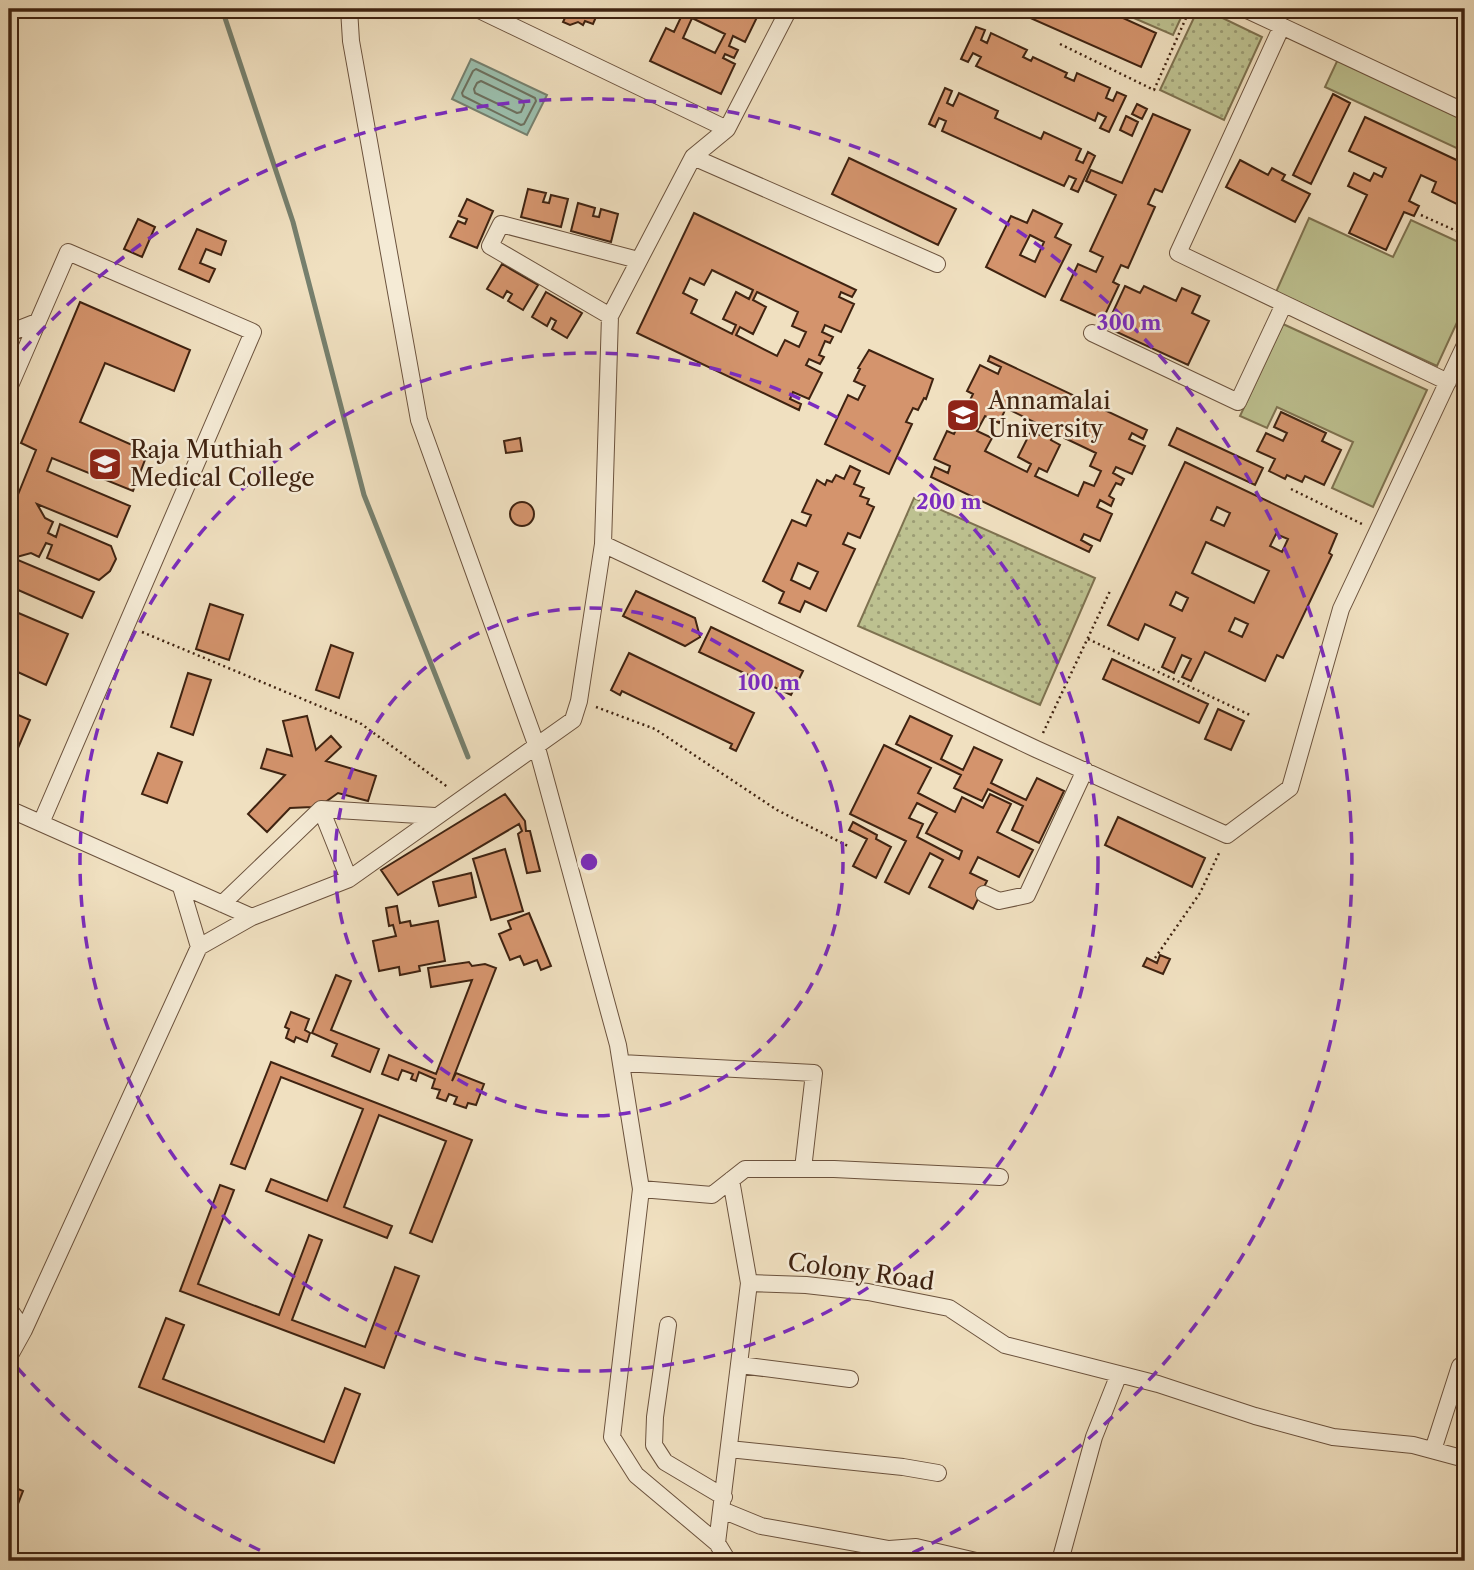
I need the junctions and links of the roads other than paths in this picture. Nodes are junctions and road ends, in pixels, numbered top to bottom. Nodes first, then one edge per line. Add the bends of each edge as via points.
1 (349, 9) edge
2 (477, 9) edge
3 (789, 9) edge
4 (1245, 9) edge
5 (1282, 26) junction
6 (1465, 113) edge
7 (727, 130) junction
8 (693, 157) junction
9 (638, 260) junction
10 (937, 264) dead end
11 (1284, 304) junction
12 (610, 316) junction
13 (37, 322) junction
14 (9, 333) edge
15 (1092, 333) dead end
16 (1465, 345) edge
17 (1448, 382) junction
18 (9, 388) edge
19 (603, 544) junction
20 (536, 744) junction
21 (1085, 770) junction
22 (9, 809) edge
23 (321, 810) junction
24 (435, 816) junction
25 (41, 823) junction
26 (349, 879) junction
27 (181, 887) junction
28 (984, 894) dead end
29 (222, 904) junction
30 (252, 917) junction
31 (199, 947) junction
32 (621, 1063) junction
33 (803, 1169) junction
34 (1000, 1177) dead end
35 (731, 1180) junction
36 (641, 1189) junction
37 (749, 1283) junction
38 (9, 1308) edge
39 (668, 1325) dead end
40 (24, 1330) junction
41 (9, 1357) edge
42 (740, 1364) junction
43 (1465, 1368) edge
44 (1119, 1374) junction
45 (850, 1379) dead end
46 (729, 1450) junction
47 (1433, 1450) junction
48 (1465, 1459) edge
49 (938, 1474) dead end
50 (723, 1504) junction
51 (717, 1543) junction
52 (728, 1561) edge
53 (976, 1561) edge
54 (1060, 1561) edge

1 - 20 street via 419,420
2 - 7 street
3 - 7 street
4 - 5 street
5 - 6 street
5 - 11 street via 1178,253
7 - 8 street
8 - 9 street
8 - 10 street
9 - 12 street
9 - 12 street via 501,224 490,246
11 - 15 street via 1238,402
11 - 17 street
12 - 19 street
13 - 14 street
13 - 18 street
13 - 25 street via 68,252 253,332
16 - 17 street
17 - 21 street via 1340,609 1290,788 1227,835
19 - 20 street via 573,720
19 - 21 street
20 - 24 street
20 - 32 street
21 - 28 street via 1027,895 999,901
22 - 25 street
23 - 24 street
23 - 26 street
23 - 29 street
24 - 26 street
25 - 27 street
26 - 30 street
27 - 29 street
27 - 31 street
29 - 30 street
30 - 31 street
31 - 40 street
32 - 33 street via 814,1073
32 - 36 street
33 - 34 street
33 - 35 street via 744,1168
35 - 36 street via 712,1195
35 - 37 street
36 - 51 street via 612,1437 636,1475
37 - 42 street
37 - 44 street, Colony Road via 806,1284 949,1308 1005,1345
38 - 40 street
39 - 50 street via 654,1445 665,1462
40 - 41 street
42 - 45 street
42 - 46 street
43 - 47 street via 1460,1366
44 - 47 street, Colony Road via 1333,1437
44 - 54 street via 1094,1437
46 - 49 street
46 - 50 street
47 - 48 street, Colony Road
50 - 51 street
50 - 53 street via 761,1526 889,1549 916,1547
51 - 52 street

